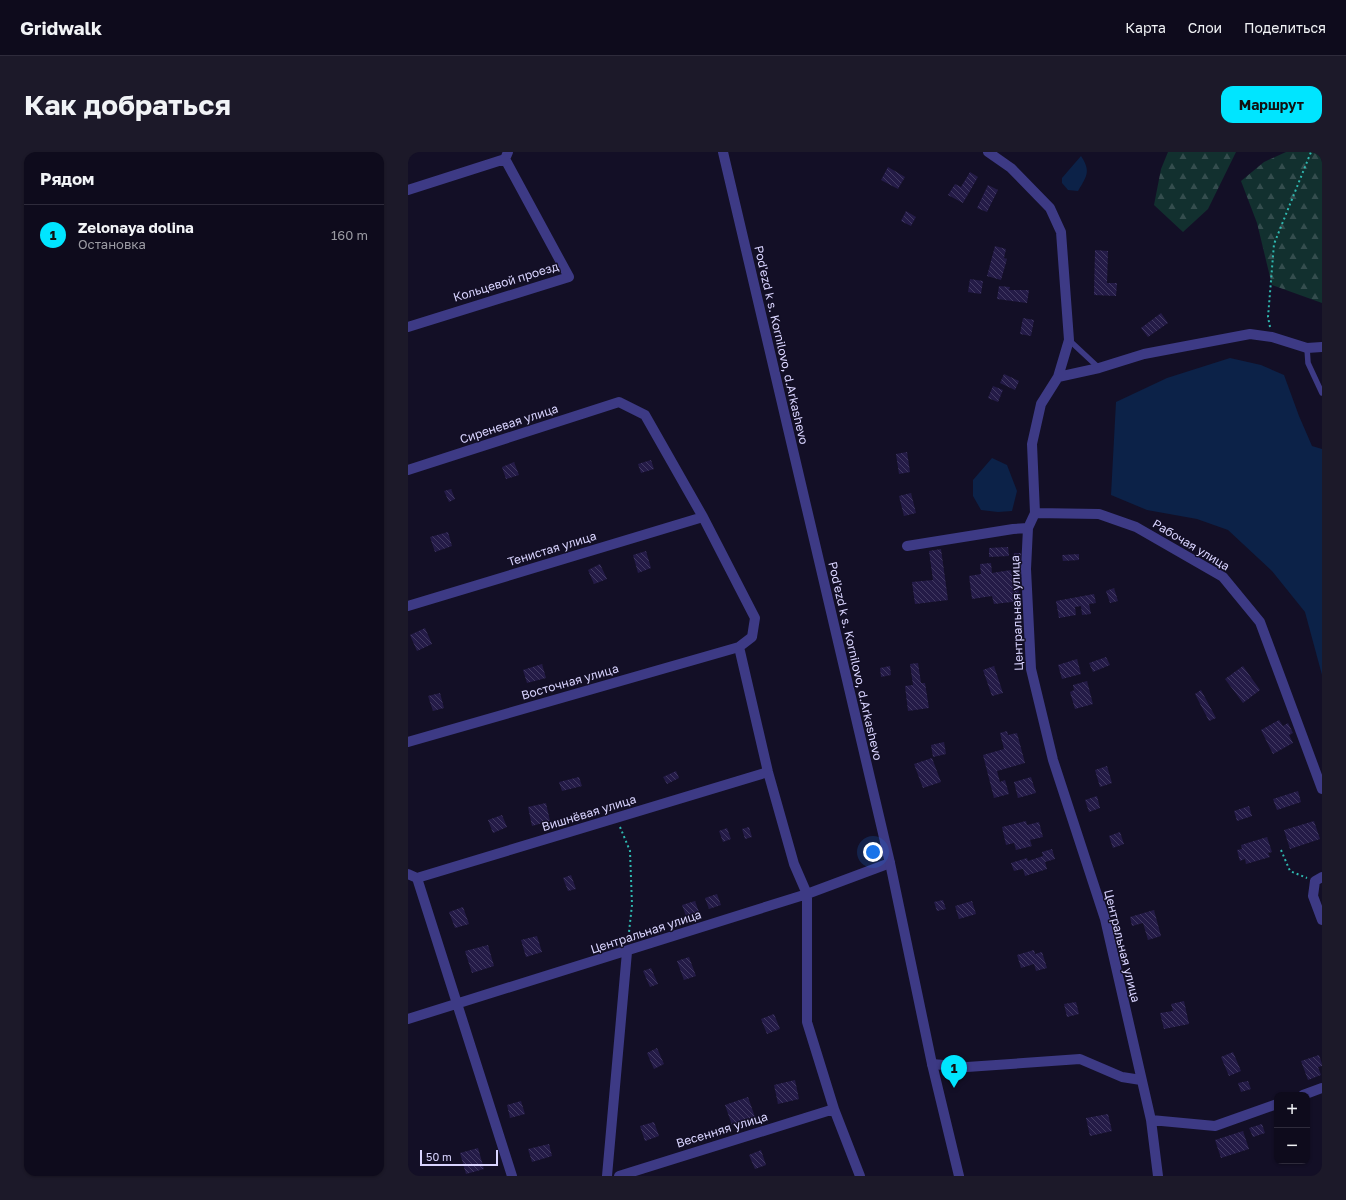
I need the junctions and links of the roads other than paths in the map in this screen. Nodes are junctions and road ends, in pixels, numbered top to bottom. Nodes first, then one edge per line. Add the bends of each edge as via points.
1 (723, 152) edge
2 (988, 152) edge
3 (507, 156) edge
4 (408, 190) edge
5 (408, 327) edge
6 (1069, 340) junction
7 (1322, 347) edge
8 (1307, 348) junction
9 (1099, 368) junction
10 (1058, 377) junction
11 (1322, 393) edge
12 (408, 470) edge
13 (1035, 513) junction
14 (703, 517) junction
15 (1028, 528) junction
16 (907, 546) dead end
17 (408, 606) edge
18 (739, 647) junction
19 (408, 742) edge
20 (768, 772) junction
21 (1322, 789) edge
22 (890, 864) junction
23 (412, 876) edge
24 (1319, 879) edge
25 (807, 894) junction
26 (1322, 920) edge
27 (627, 952) junction
28 (457, 1004) junction
29 (408, 1018) edge
30 (932, 1064) junction
31 (1141, 1080) junction
32 (1322, 1088) edge
33 (1310, 1092) edge
34 (1274, 1105) edge
35 (834, 1109) junction
36 (1151, 1120) junction
37 (512, 1176) edge
38 (608, 1176) edge
39 (619, 1176) edge
40 (860, 1176) edge
41 (959, 1176) edge
42 (1158, 1176) edge

1 - 22 street, Pod'ezd k s. Kornilovo, d.Arkashevo
2 - 6 street, Центральная улица via 1011,168 1050,208 1061,232
3 - 4 street
3 - 5 street, Кольцевой проезд via 569,277
6 - 9 lane
6 - 10 street, Центральная улица
7 - 8 street
8 - 9 street via 1250,334 1144,354
8 - 11 lane via 1308,362
9 - 10 street
10 - 13 street, Центральная улица via 1041,404 1032,444
12 - 14 street, Сиреневая улица via 619,402 645,415
13 - 15 street, Центральная улица
13 - 21 street, Рабочая улица via 1100,514 1136,527 1223,577 1260,622
14 - 17 street, Тенистая улица
14 - 18 street via 755,618 752,637
15 - 16 street
15 - 31 street, Центральная улица via 1026,569 1030,669 1053,760 1105,919
18 - 19 street, Восточная улица
18 - 20 street
20 - 23 street, Вишнёвая улица
20 - 25 street via 794,864
22 - 25 street, Центральная улица
22 - 30 street, Pod'ezd k s. Kornilovo, d.Arkashevo
23 - 28 street
24 - 26 street via 1313,896
25 - 27 street, Центральная улица
25 - 35 street via 807,1022
27 - 28 street, Центральная улица
27 - 38 street
28 - 29 street, Центральная улица
28 - 37 street
30 - 31 street via 966,1067 1080,1059 1122,1077
30 - 41 street, Pod'ezd k s. Kornilovo, d.Arkashevo
31 - 36 street, Центральная улица
32 - 33 street
34 - 36 street via 1214,1126
35 - 39 street, Весенняя улица
35 - 40 street
36 - 42 street, Центральная улица

